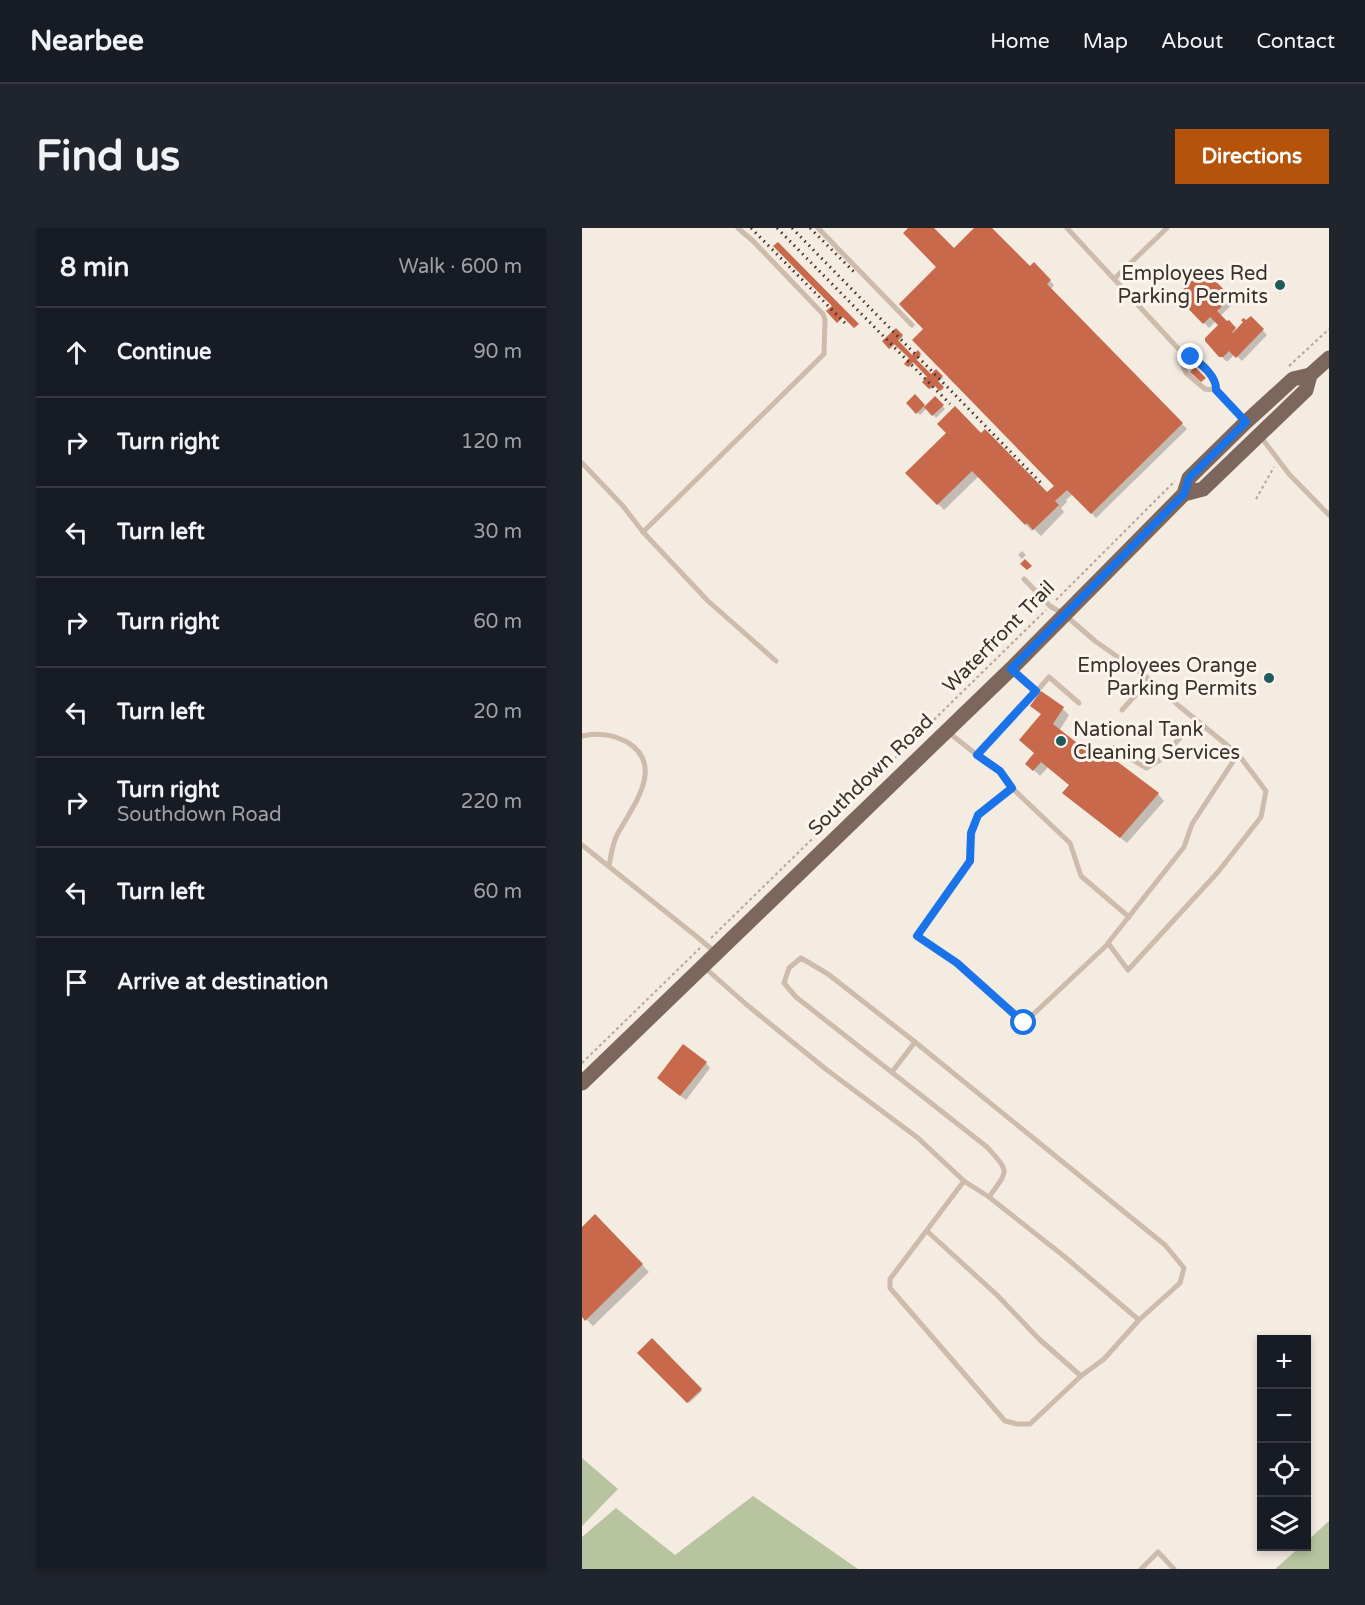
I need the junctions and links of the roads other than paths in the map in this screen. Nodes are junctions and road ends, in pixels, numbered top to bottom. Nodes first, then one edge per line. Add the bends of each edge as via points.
1 (738, 228) edge
2 (818, 228) edge
3 (1067, 228) edge
4 (1167, 228) edge
5 (1114, 279) junction
6 (912, 325) dead end
7 (1185, 356) junction
8 (1329, 358) edge
9 (1310, 375) junction
10 (1216, 390) junction
11 (1246, 422) junction
12 (1258, 434) junction
13 (582, 463) edge
14 (1184, 494) junction
15 (1329, 514) edge
16 (643, 532) junction
17 (1024, 579) dead end
18 (1065, 615) junction
19 (776, 661) dead end
20 (1011, 669) junction
21 (1149, 680) junction
22 (1036, 691) junction
23 (1079, 703) dead end
24 (1122, 710) dead end
25 (1196, 720) junction
26 (947, 731) junction
27 (582, 736) edge
28 (1114, 748) dead end
29 (1238, 754) junction
30 (977, 755) junction
31 (1012, 788) junction
32 (582, 845) edge
33 (609, 866) junction
34 (1130, 917) junction
35 (1109, 943) junction
36 (710, 948) junction
37 (703, 966) junction
38 (915, 1042) junction
39 (892, 1072) junction
40 (582, 1083) edge
41 (964, 1181) junction
42 (989, 1197) junction
43 (927, 1231) junction
44 (1139, 1320) junction
45 (1081, 1376) junction
46 (1141, 1569) edge
47 (1174, 1569) edge

1 - 16 lane via 823,314 824,354
2 - 6 lane
3 - 5 lane
4 - 5 lane
5 - 7 lane
7 - 10 lane via 1195,359 1212,378
7 - 10 lane via 1186,373 1205,389
8 - 9 main road, Southdown Road
9 - 11 main road, Southdown Road via 1293,379
9 - 12 main road, Southdown Road via 1306,390
10 - 11 lane
11 - 12 main road
11 - 14 main road, Southdown Road via 1189,478
12 - 14 main road, Southdown Road via 1203,489
12 - 15 lane via 1289,474
13 - 16 lane
14 - 18 main road, Southdown Road
16 - 19 lane via 713,605
17 - 18 lane via 1050,606
18 - 20 main road, Southdown Road
18 - 21 lane
20 - 22 lane
20 - 26 main road, Southdown Road
21 - 24 lane
21 - 25 lane
22 - 23 lane via 1049,677
22 - 30 lane
25 - 28 lane via 1160,760 1146,768
25 - 29 lane
26 - 30 lane
26 - 36 main road, Southdown Road
27 - 33 lane via 598,734 620,739 644,760 640,796 617,836
29 - 34 lane via 1192,824 1184,847
29 - 35 lane via 1266,791 1261,817 1218,872 1128,970
30 - 31 lane via 1000,771
31 - 34 lane via 1070,843 1081,876
31 - 35 lane via 978,815 971,833 970,861 917,936 957,963 1024,1023
32 - 33 lane
33 - 36 lane
34 - 35 lane
36 - 37 main road, Southdown Road
37 - 40 main road, Southdown Road
37 - 41 lane via 827,1070 918,1138
38 - 39 lane
38 - 39 lane via 828,974 801,958 789,968 784,983 796,997
38 - 44 lane via 1166,1245 1184,1268 1180,1283
39 - 42 lane via 987,1147 1004,1166 1005,1175
41 - 42 lane
41 - 43 lane
42 - 44 lane
43 - 45 lane
43 - 45 lane via 890,1279 890,1288 1005,1421 1030,1424
44 - 45 lane via 1104,1359
46 - 47 lane via 1158,1552

